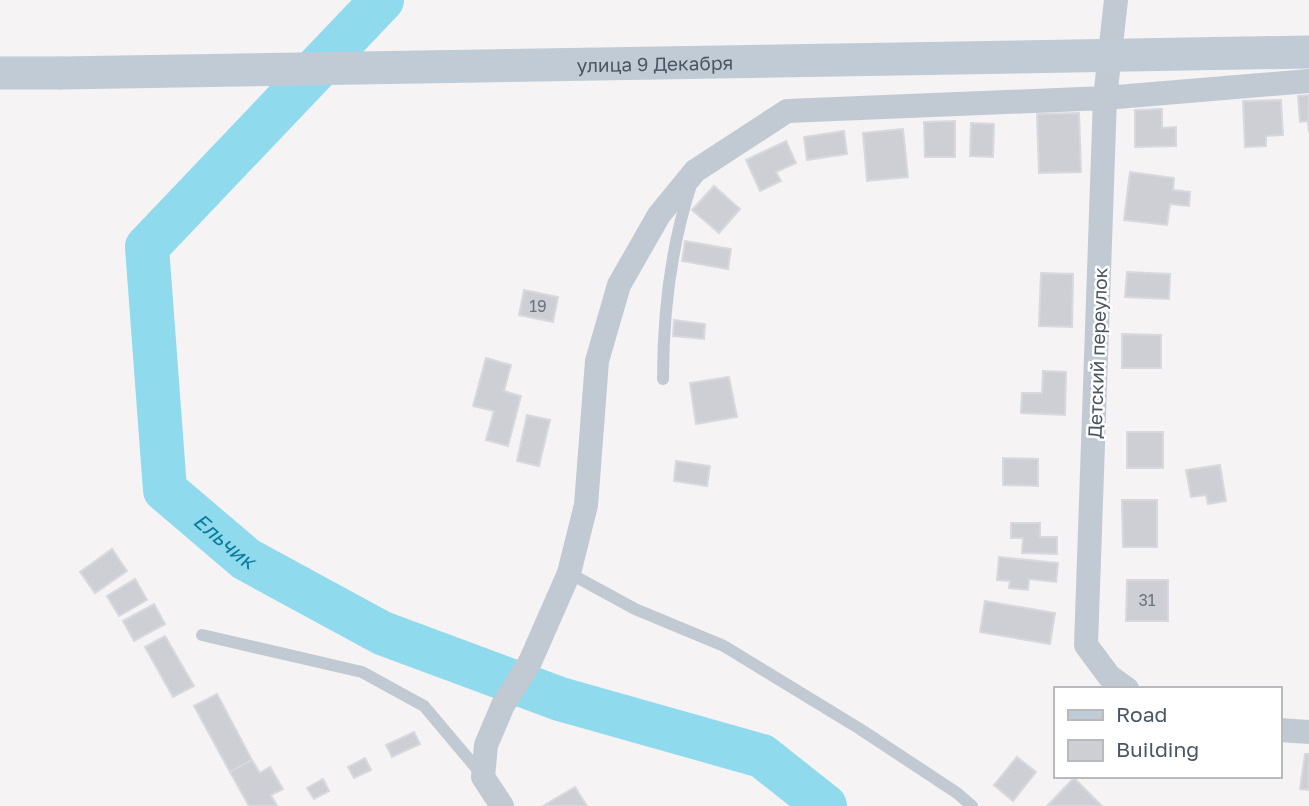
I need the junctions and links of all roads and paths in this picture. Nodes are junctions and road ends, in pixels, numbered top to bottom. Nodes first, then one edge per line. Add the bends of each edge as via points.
1 (1116, 0) edge
2 (1309, 52) edge
3 (0, 73) edge
4 (1309, 82) edge
5 (1105, 98) junction
6 (695, 171) junction
7 (663, 379) dead end
8 (569, 573) junction
9 (202, 635) dead end
10 (1124, 687) edge
11 (1281, 730) edge
12 (1309, 732) edge
13 (483, 777) junction
14 (502, 806) edge
15 (972, 806) edge

1 - 5 street, Детский переулок
2 - 3 main road, улица 9 Декабря, bridge
4 - 5 street
5 - 6 street via 787,111
5 - 10 street, Детский переулок via 1087,645 1109,676
6 - 7 lane via 677,229 663,324
6 - 8 street via 659,215 619,285 597,362 586,505
8 - 13 street via 530,662 503,705 486,745
8 - 15 lane via 635,609 724,646 871,736
9 - 13 lane via 362,672 424,706
11 - 12 street
13 - 14 street

